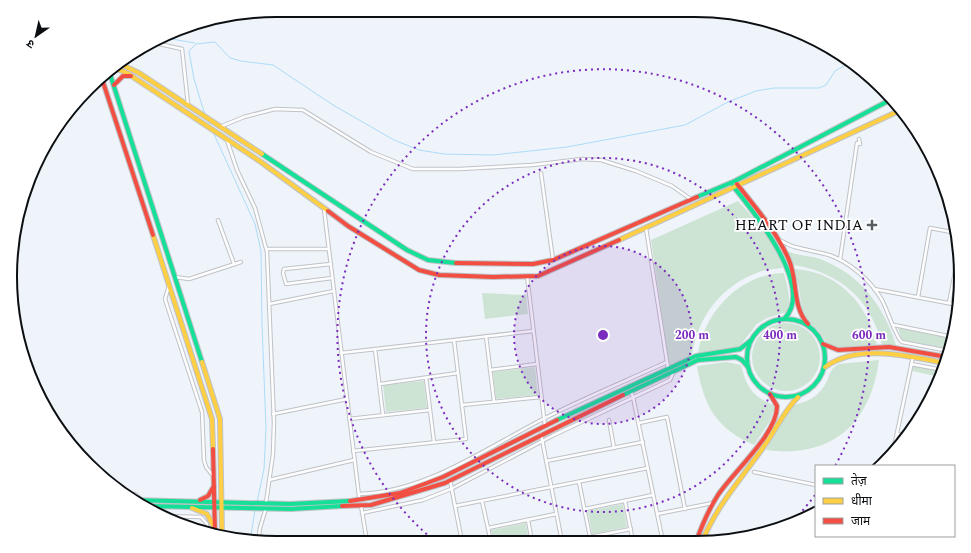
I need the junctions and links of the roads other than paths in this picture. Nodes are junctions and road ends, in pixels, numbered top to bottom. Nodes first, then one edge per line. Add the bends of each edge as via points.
1 (162, 44) edge
2 (125, 66) edge
3 (120, 71) edge
4 (131, 76) junction
5 (111, 77) edge
6 (103, 83) edge
7 (114, 85) junction
8 (887, 102) edge
9 (188, 104) junction
10 (895, 113) edge
11 (221, 126) junction
12 (224, 137) junction
13 (859, 139) dead end
14 (541, 173) dead end
15 (734, 184) junction
16 (692, 200) junction
17 (324, 208) junction
18 (218, 220) dead end
19 (646, 228) junction
20 (950, 232) edge
21 (778, 240) junction
22 (267, 248) junction
23 (329, 249) junction
24 (553, 260) junction
25 (840, 260) junction
26 (241, 262) dead end
27 (234, 264) junction
28 (331, 264) junction
29 (175, 276) junction
30 (526, 276) junction
31 (332, 278) junction
32 (954, 278) edge
33 (169, 286) junction
34 (874, 289) junction
35 (334, 291) junction
36 (918, 297) junction
37 (949, 303) junction
38 (269, 304) junction
39 (952, 304) edge
40 (785, 318) junction
41 (894, 325) junction
42 (810, 326) junction
43 (533, 331) junction
44 (486, 336) junction
45 (947, 336) edge
46 (454, 340) junction
47 (750, 341) junction
48 (909, 343) junction
49 (823, 344) junction
50 (375, 349) junction
51 (909, 349) junction
52 (943, 350) edge
53 (342, 353) junction
54 (941, 356) edge
55 (913, 357) junction
56 (667, 362) junction
57 (939, 362) edge
58 (537, 364) junction
59 (911, 364) junction
60 (824, 367) junction
61 (668, 368) junction
62 (748, 368) junction
63 (937, 369) edge
64 (490, 370) junction
65 (674, 370) junction
66 (458, 373) junction
67 (426, 378) junction
68 (380, 384) junction
69 (630, 392) junction
70 (769, 393) junction
71 (541, 396) junction
72 (798, 396) junction
73 (634, 397) junction
74 (347, 399) junction
75 (494, 402) junction
76 (462, 405) junction
77 (430, 410) junction
78 (273, 414) junction
79 (383, 415) junction
80 (349, 419) junction
81 (544, 419) junction
82 (609, 420) dead end
83 (639, 423) junction
84 (545, 426) junction
85 (541, 434) junction
86 (897, 434) joint
87 (896, 440) edge
88 (542, 441) junction
89 (434, 442) junction
90 (642, 442) junction
91 (614, 448) junction
92 (353, 451) junction
93 (354, 460) junction
94 (546, 460) junction
95 (648, 468) junction
96 (754, 472) dead end
97 (214, 478) junction
98 (269, 480) junction
99 (450, 480) junction
100 (579, 482) junction
101 (815, 485) edge
102 (214, 486) junction
103 (551, 488) junction
104 (451, 489) junction
105 (358, 494) junction
106 (653, 495) junction
107 (145, 500) edge
108 (359, 500) junction
109 (196, 501) junction
110 (215, 501) junction
111 (222, 501) junction
112 (482, 501) junction
113 (625, 501) junction
114 (264, 503) junction
115 (713, 503) junction
116 (361, 505) junction
117 (157, 506) edge
118 (455, 506) junction
119 (188, 507) junction
120 (215, 507) junction
121 (222, 507) junction
122 (263, 508) junction
123 (585, 509) junction
124 (685, 509) junction
125 (362, 513) junction
126 (556, 514) junction
127 (657, 514) junction
128 (178, 516) edge
129 (528, 520) junction
130 (207, 526) edge
131 (215, 528) joint
132 (488, 528) junction
133 (631, 529) junction
134 (222, 530) edge
135 (259, 535) edge
136 (705, 535) edge
137 (366, 536) edge
138 (461, 536) edge
139 (489, 536) edge
140 (531, 536) edge
141 (561, 536) edge
142 (590, 536) edge
143 (595, 536) edge
144 (632, 536) edge
145 (661, 536) edge
146 (699, 536) edge

1 - 9 street via 182,49
2 - 9 main road via 139,72
3 - 4 main road
4 - 7 main road via 123,76
4 - 12 main road
5 - 7 main road
6 - 33 main road
7 - 29 main road
8 - 15 main road
9 - 11 main road
10 - 15 main road
11 - 16 street via 244,116 275,109 303,110 371,152 413,169 468,169 582,159 602,160 672,186
11 - 24 main road via 407,250 428,260 495,264 533,264
12 - 17 main road
12 - 22 street via 255,208
13 - 25 street
14 - 24 street
15 - 16 main road
15 - 19 main road
15 - 21 main road via 772,229
15 - 40 main road via 778,245 785,262 792,293 792,307 790,314
16 - 24 main road
17 - 23 street
17 - 30 main road via 419,270 439,275
18 - 27 street
19 - 30 main road via 560,268 538,276
19 - 56 street
20 - 36 street via 930,228
21 - 25 street
21 - 42 main road via 794,276 800,315
22 - 23 street
22 - 38 street
23 - 28 street
25 - 34 street via 859,272
26 - 27 street
27 - 29 street via 189,279
28 - 31 street
28 - 31 street via 295,267 284,270 283,273 286,284
29 - 111 main road via 220,419
30 - 43 street
31 - 35 street
32 - 37 street
33 - 97 main road via 212,419
33 - 97 street via 165,299 202,412 204,460
34 - 36 street
34 - 41 street
35 - 38 street
35 - 53 street
36 - 37 street
37 - 39 street
38 - 78 street
40 - 42 main road via 798,320
40 - 47 main road via 761,327
41 - 45 street
41 - 48 street via 898,338
42 - 49 main road
43 - 44 street
43 - 58 street
44 - 46 street
44 - 64 street
46 - 50 street
46 - 66 street
47 - 61 main road via 740,349 696,356
47 - 62 main road
48 - 51 street
48 - 52 street
49 - 51 main road via 841,351 887,347
49 - 60 main road via 826,358
50 - 53 street
50 - 68 street
51 - 54 main road
53 - 74 street
55 - 57 main road
55 - 59 street
55 - 60 main road via 877,353 849,356 835,359
56 - 61 street
56 - 81 street
58 - 64 street
58 - 71 street
59 - 63 street
59 - 86 street
60 - 72 main road via 819,379 811,388
61 - 84 main road
62 - 65 main road via 742,360 726,357 698,360
62 - 70 main road via 753,380
64 - 75 street
65 - 69 main road
65 - 73 street via 670,380
66 - 67 street
66 - 76 street
67 - 68 street
67 - 77 street
68 - 79 street
69 - 73 street
69 - 85 main road
70 - 72 main road via 776,396
70 - 115 main road via 777,404 772,421 763,438
71 - 75 street
71 - 81 street
72 - 136 main road via 729,491 715,512
73 - 83 street
73 - 88 street
74 - 78 street
74 - 80 street
75 - 76 street
76 - 89 street via 466,439
77 - 79 street
77 - 89 street
78 - 98 street via 273,454
79 - 80 street
80 - 92 street
81 - 84 street
81 - 105 street via 476,456 429,477 382,491
82 - 91 street
83 - 90 street
83 - 124 street via 667,417
84 - 108 main road via 443,477 400,493
85 - 88 street
85 - 99 main road
86 - 87 street
88 - 94 street
88 - 104 street
89 - 92 street
90 - 91 street
90 - 95 street
91 - 94 street
92 - 93 street
93 - 98 street
93 - 105 street
94 - 103 street
95 - 100 street
95 - 106 street
96 - 101 street
97 - 102 main road
98 - 114 street
99 - 104 street
99 - 116 main road via 395,499
100 - 103 street
100 - 123 street
102 - 109 main road via 208,496
102 - 110 main road
103 - 112 street
103 - 126 street
104 - 118 street
104 - 125 street via 423,500
105 - 108 street
106 - 113 street
106 - 127 street
107 - 109 main road
108 - 114 main road
109 - 110 main road
110 - 111 main road
110 - 120 main road
111 - 114 main road
111 - 121 main road
112 - 118 street
112 - 132 street
113 - 123 street
113 - 133 street
115 - 124 street
115 - 146 main road
116 - 122 main road
116 - 125 street
117 - 119 main road
118 - 138 street
119 - 120 main road
119 - 131 main road via 207,514
120 - 121 main road
120 - 131 main road
121 - 122 main road
121 - 134 main road
122 - 135 street
123 - 142 street
124 - 127 street
125 - 137 street
126 - 129 street
126 - 141 street
127 - 145 street
128 - 130 street via 200,517
129 - 132 street
129 - 140 street
132 - 139 street
133 - 143 street
133 - 144 street

